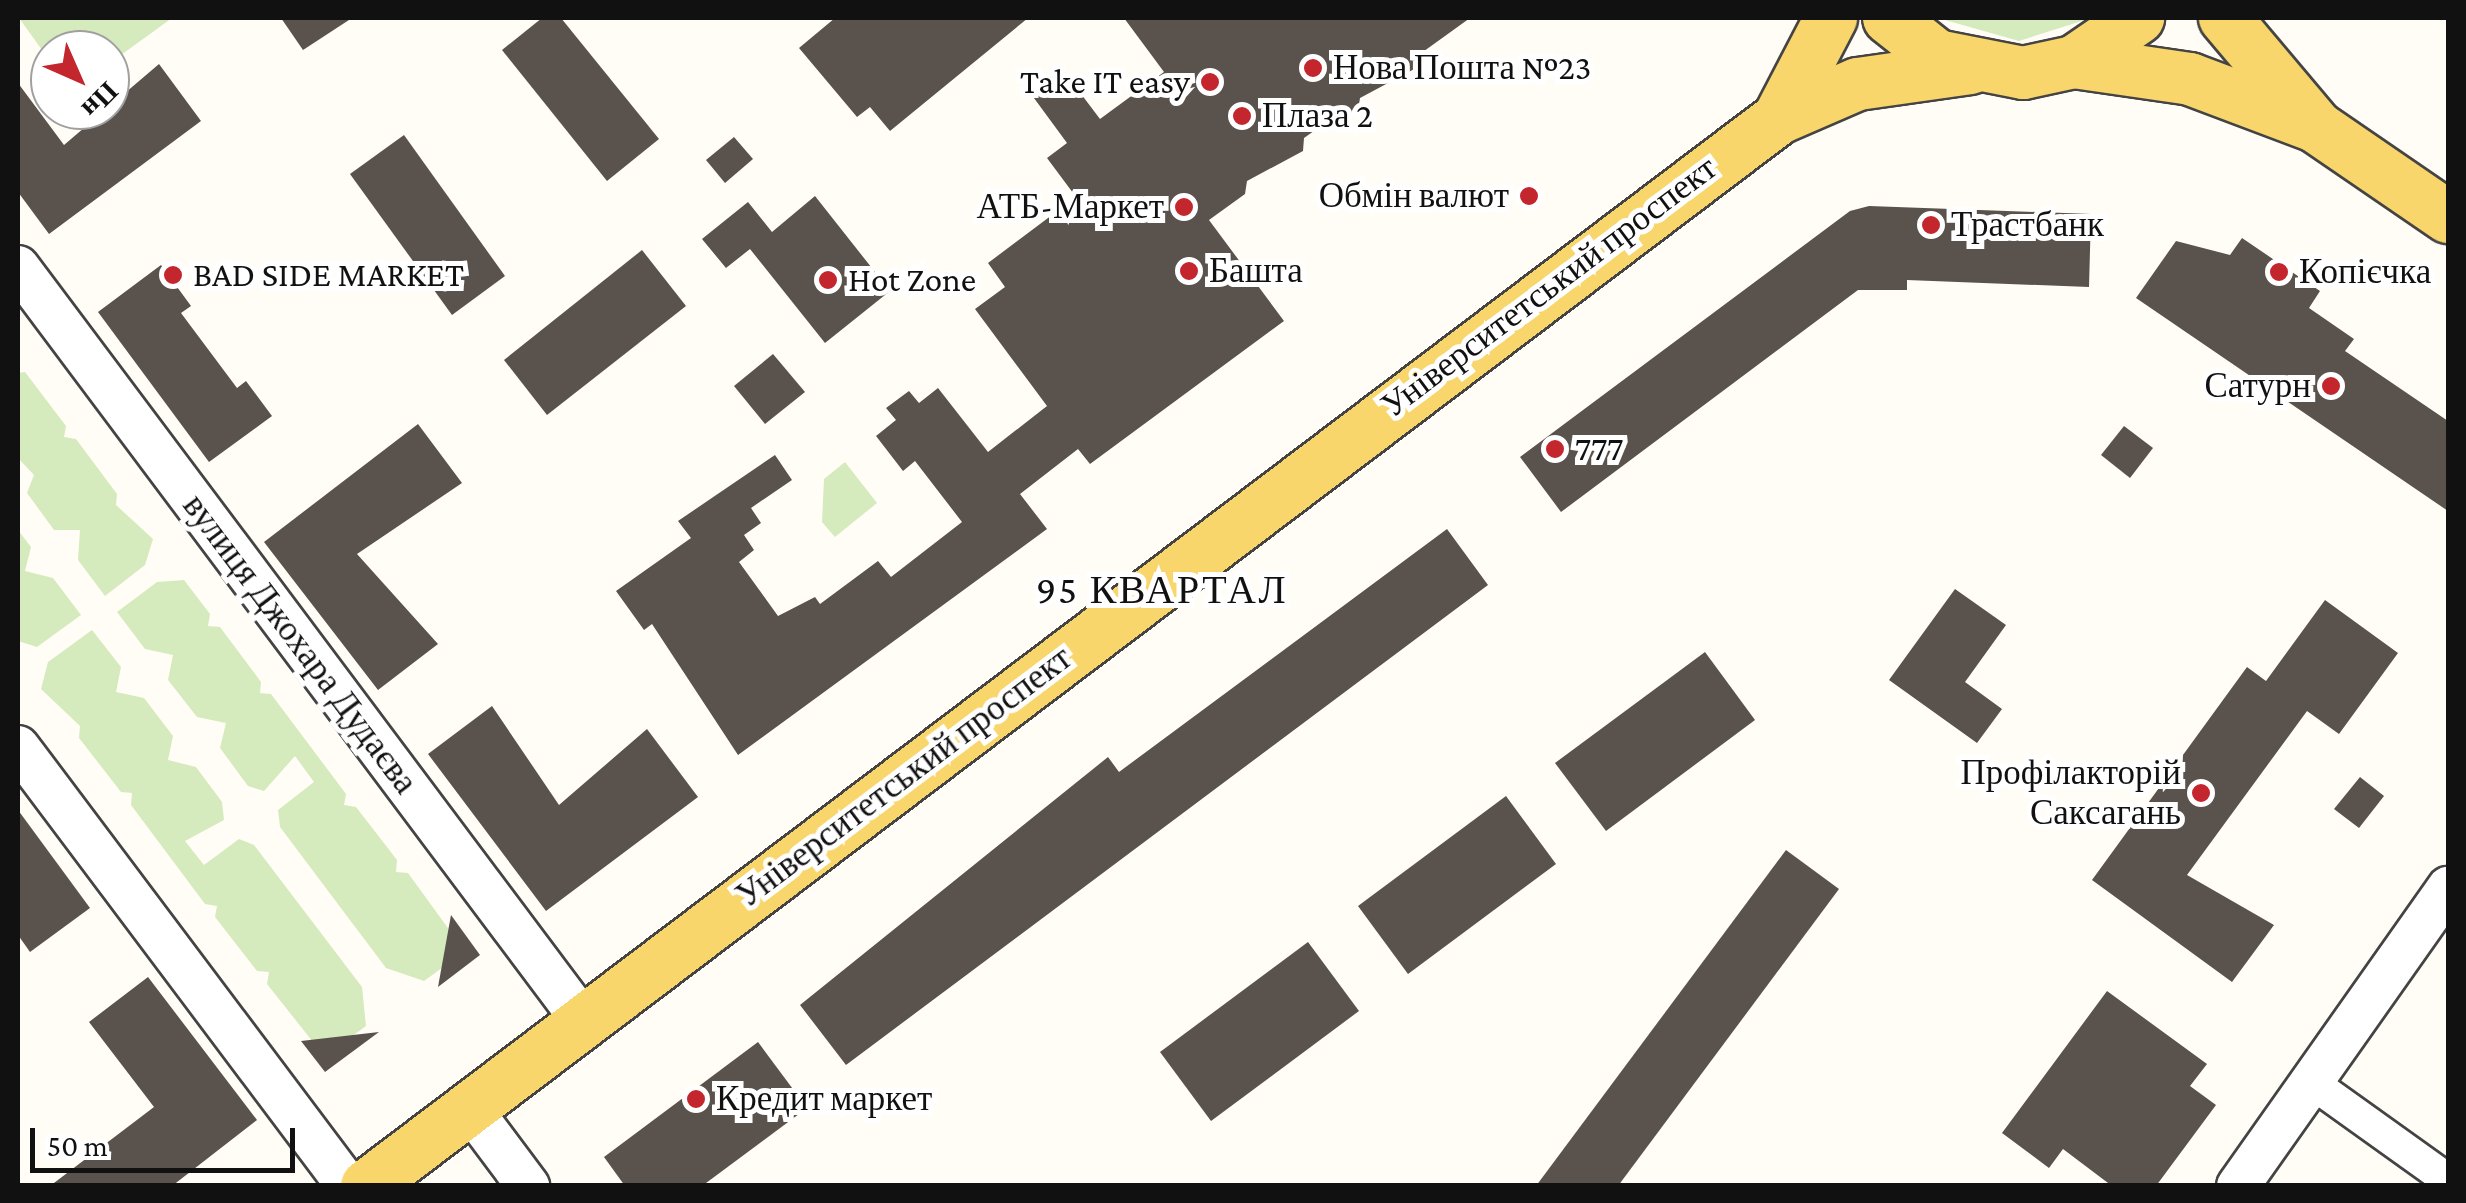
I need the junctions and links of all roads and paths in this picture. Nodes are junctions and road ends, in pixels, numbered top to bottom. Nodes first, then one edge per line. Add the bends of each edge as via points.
1 (1831, 18) edge
2 (1889, 18) edge
3 (2138, 18) edge
4 (2225, 18) edge
5 (2074, 62) junction
6 (1971, 68) junction
7 (1779, 118) junction
8 (2316, 126) junction
9 (2448, 217) edge
10 (18, 266) edge
11 (18, 746) edge
12 (2448, 888) edge
13 (583, 1020) junction
14 (2311, 1082) junction
15 (469, 1107) junction
16 (2448, 1180) edge
17 (348, 1186) edge
18 (366, 1186) edge
19 (528, 1186) edge
20 (2238, 1186) edge

1 - 7 main road
2 - 6 main road via 1937,56
3 - 5 main road
4 - 8 main road
5 - 6 main road via 2023,74
5 - 8 main road via 2190,80
6 - 7 main road via 1858,84
7 - 13 main road, Університетський проспект
8 - 9 main road
10 - 13 street, вулиця Джохара Дудаєва
11 - 17 street
12 - 14 street
13 - 15 main road, Університетський проспект
14 - 16 street
14 - 20 street
15 - 18 main road, Університетський проспект
15 - 19 street

